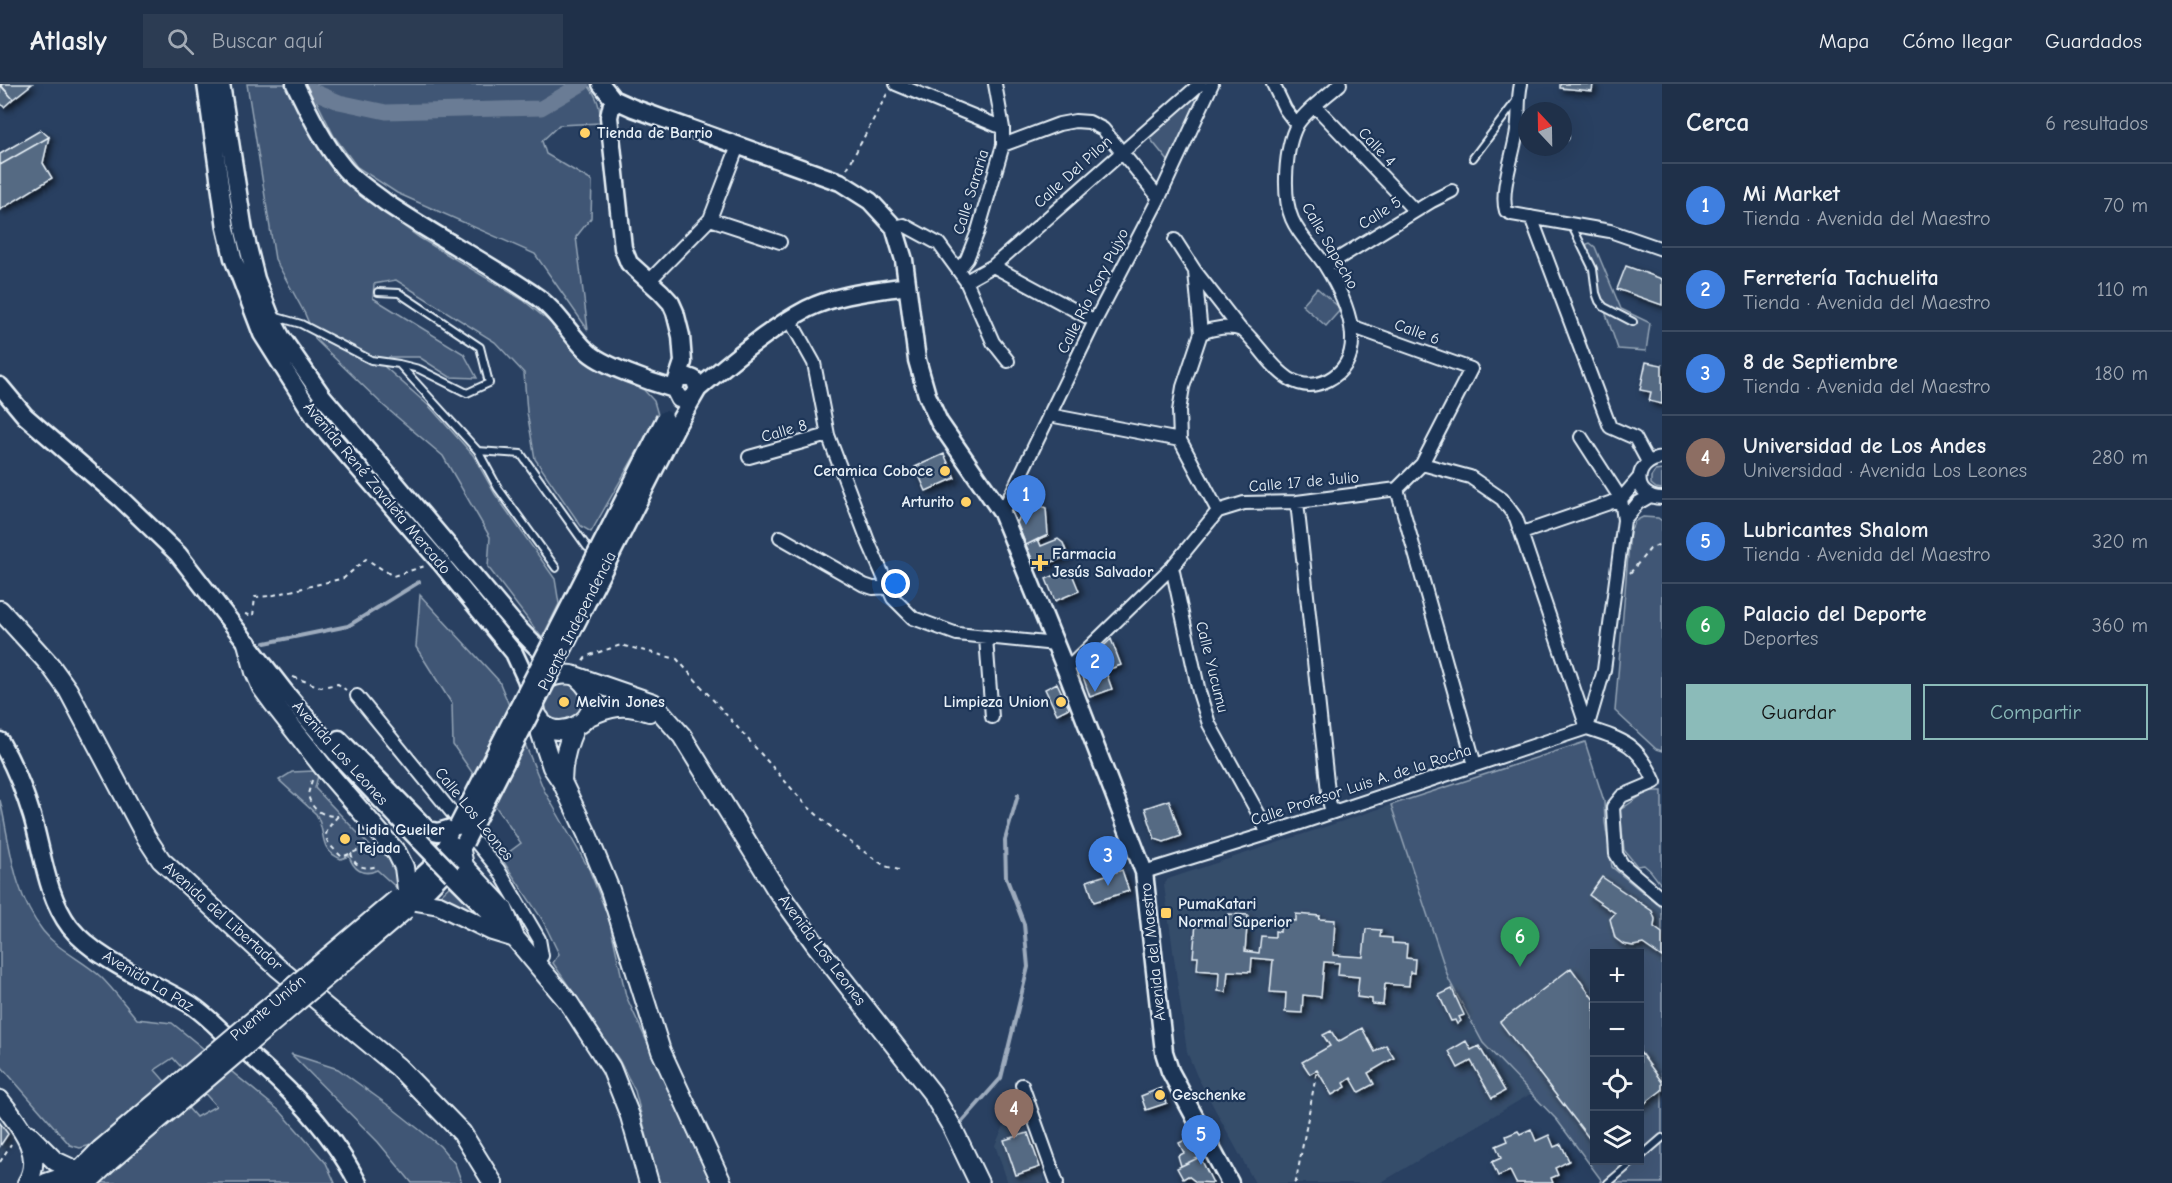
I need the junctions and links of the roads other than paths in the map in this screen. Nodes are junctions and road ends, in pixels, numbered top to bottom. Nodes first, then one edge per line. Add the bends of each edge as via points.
1 (206, 84) edge
2 (221, 84) edge
3 (295, 84) edge
4 (601, 84) edge
5 (895, 84) edge
6 (995, 84) edge
7 (1200, 84) edge
8 (1212, 84) edge
9 (1273, 84) edge
10 (1340, 84) edge
11 (1521, 84) edge
12 (613, 99) junction
13 (1518, 99) junction
14 (1519, 102) edge
15 (1315, 106) junction
16 (1297, 125) junction
17 (1003, 128) junction
18 (1003, 145) junction
19 (1518, 145) edge
20 (738, 146) junction
21 (1121, 151) junction
22 (1473, 158) dead end
23 (1452, 191) dead end
24 (1159, 198) junction
25 (1415, 212) junction
26 (1531, 218) junction
27 (710, 219) junction
28 (1571, 223) junction
29 (894, 227) junction
30 (1175, 240) dead end
31 (780, 242) dead end
32 (1662, 249) edge
33 (993, 266) junction
34 (1326, 266) junction
35 (958, 270) junction
36 (1195, 271) junction
37 (649, 280) junction
38 (966, 281) junction
39 (907, 286) junction
40 (378, 292) dead end
41 (270, 315) junction
42 (790, 320) junction
43 (1095, 321) junction
44 (1633, 322) dead end
45 (1351, 326) junction
46 (1241, 330) junction
47 (1202, 333) junction
48 (1008, 361) dead end
49 (399, 364) junction
50 (0, 386) edge
51 (676, 386) junction
52 (694, 394) junction
53 (1049, 415) junction
54 (671, 422) junction
55 (828, 435) junction
56 (1581, 437) dead end
57 (1180, 440) junction
58 (478, 451) junction
59 (749, 457) dead end
60 (1662, 458) edge
61 (1648, 462) junction
62 (1422, 464) junction
63 (1639, 478) junction
64 (1397, 489) junction
65 (1656, 497) edge
66 (1621, 499) junction
67 (1297, 502) junction
68 (1218, 511) junction
69 (1002, 513) junction
70 (1624, 520) junction
71 (1522, 533) junction
72 (780, 537) dead end
73 (587, 547) dead end
74 (1172, 567) junction
75 (556, 568) dead end
76 (888, 587) junction
77 (0, 610) edge
78 (986, 638) junction
79 (247, 643) junction
80 (1055, 644) junction
81 (1066, 670) junction
82 (571, 676) junction
83 (285, 692) junction
84 (357, 696) road end
85 (537, 712) junction
86 (665, 717) junction
87 (992, 717) dead end
88 (580, 723) junction
89 (1587, 728) junction
90 (0, 741) edge
91 (1475, 765) junction
92 (562, 782) junction
93 (1332, 812) junction
94 (458, 826) junction
95 (1267, 834) junction
96 (463, 847) junction
97 (1144, 872) junction
98 (1662, 898) edge
99 (407, 900) junction
100 (514, 938) junction
101 (536, 962) junction
102 (1022, 1084) dead end
103 (0, 1100) edge
104 (19, 1127) junction
105 (1662, 1138) edge
106 (1644, 1154) edge
107 (1630, 1165) edge
108 (81, 1181) edge
109 (27, 1183) edge
110 (46, 1183) edge
111 (358, 1183) edge
112 (493, 1183) edge
113 (649, 1183) edge
114 (722, 1183) edge
115 (979, 1183) edge
116 (1057, 1183) edge
117 (1230, 1183) edge
118 (1608, 1183) edge

1 - 85 main road, Avenida René Zavaleta Mercado via 226,228 233,258 262,334 315,418 514,653
2 - 41 main road, Avenida René Zavaleta Mercado via 244,231
3 - 51 main road via 313,123 360,184 535,295 587,352 657,384
4 - 12 main road
5 - 17 street
6 - 17 street, Calle Sararia
7 - 21 street, Calle Del Pilon
8 - 24 street, Calle Río Kory Pujyo
9 - 16 street
10 - 15 street, Calle Sapecho
11 - 13 street
12 - 20 main road, Avenida del Maestro
12 - 37 main road, Puente Independencia via 609,117 623,248 629,263
13 - 14 street
13 - 22 lane
15 - 16 street, Calle Sapecho
15 - 25 street, Calle 4
16 - 34 street, Calle Sapecho via 1286,172 1286,200 1304,240
17 - 18 street, Calle Sararia
18 - 21 street via 1059,124 1089,122 1104,129
18 - 35 street, Calle Sararia via 978,231
19 - 26 street via 1504,204 1506,211
20 - 27 street
20 - 29 main road, Avenida del Maestro via 840,182 870,201
21 - 24 street
21 - 33 street, Calle Del Pilon
23 - 25 street, Calle 5
24 - 43 street, Calle Río Kory Pujyo
25 - 34 street, Calle 5
26 - 28 street
26 - 61 street via 1610,427 1635,438
27 - 31 street
27 - 37 street
28 - 32 street via 1610,231
28 - 44 lane via 1593,269 1599,301
29 - 35 street via 904,225 939,244
29 - 39 main road, Avenida del Maestro
30 - 36 street, Calle Sapecho
33 - 38 street, Calle Del Pilon
33 - 43 street
34 - 45 street, Calle Sapecho via 1345,303
35 - 38 street
36 - 46 street, Calle Sapecho
36 - 47 street
37 - 51 main road, Puente Independencia via 675,312 683,362
38 - 48 street via 993,342
39 - 42 main road via 830,301 808,308
39 - 69 main road, Avenida del Maestro via 916,360 927,395 939,423
40 - 49 lane via 399,293 480,347 489,383 467,393 419,369
41 - 49 lane via 301,324 371,360
41 - 82 main road, Avenida René Zavaleta Mercado via 322,398 516,626
42 - 52 main road
42 - 55 street via 814,363
43 - 53 street, Calle Río Kory Pujyo
45 - 46 street, Calle Sapecho via 1349,358 1340,373 1312,386 1286,378
45 - 62 street, Calle 6 via 1472,369
46 - 47 street via 1223,327
47 - 57 street via 1179,411
49 - 58 lane
50 - 79 main road, Avenida Los Leones via 25,416 178,554
51 - 52 main road via 679,399
51 - 54 main road, Puente Independencia
52 - 54 main road, Puente Independencia
53 - 57 street
53 - 69 street, Calle Río Kory Pujyo
54 - 94 main road, Puente Independencia, bridge
54 - 96 main road, Puente Independencia, bridge
55 - 59 street, Calle 8
55 - 76 street
56 - 66 street
57 - 68 street
58 - 73 lane via 521,454
58 - 75 lane via 498,488
60 - 61 street
61 - 63 street
62 - 64 street
62 - 71 street via 1470,477 1502,499
63 - 65 street via 1644,491
63 - 66 street
64 - 67 street, Calle 17 de Julio
64 - 91 street
65 - 70 street via 1638,503
66 - 70 street
66 - 71 street
67 - 68 street, Calle 17 de Julio via 1244,503
67 - 93 street
68 - 74 street
69 - 80 main road, Avenida del Maestro
70 - 89 street via 1604,670
71 - 89 street
72 - 76 street via 864,585
74 - 81 street
74 - 95 street, Calle Yucumu via 1209,724
76 - 78 street via 893,598 913,618 957,634
77 - 112 main road, Avenida del Libertador via 68,690 161,860 277,967 398,1066 462,1133
78 - 80 street
78 - 87 street
79 - 83 main road, Avenida Los Leones
79 - 99 main road via 262,688 323,767 398,853 404,867
80 - 81 main road, Avenida del Maestro
81 - 97 main road, Avenida del Maestro
82 - 85 main road via 548,678 542,683 535,696
82 - 86 main road, Avenida Los Leones via 653,703
82 - 88 main road via 585,684 590,693 591,702
83 - 94 main road via 301,696 428,830 438,832
83 - 100 main road, Avenida Los Leones, bridge via 338,755
84 - 101 street, Calle Los Leones via 498,869 538,939 542,956
85 - 88 main road via 555,730 564,731
85 - 92 main road via 552,767
86 - 88 main road via 637,707 620,706
86 - 115 main road, Avenida Los Leones via 682,736 776,889 932,1093
88 - 92 main road via 565,749
89 - 91 street, Calle Profesor Luis A. de la Rocha
89 - 98 street via 1623,740 1646,762 1655,782 1622,796 1613,807 1614,830 1616,854 1622,864
90 - 111 main road, Avenida La Paz via 13,763 32,816 55,900 71,928 101,955 191,1005 258,1061 304,1106 346,1160
91 - 93 street, Calle Profesor Luis A. de la Rocha
92 - 114 main road via 610,890 661,1051
93 - 95 street, Calle Profesor Luis A. de la Rocha
94 - 99 main road, Puente Unión via 438,861
95 - 97 street, Calle Profesor Luis A. de la Rocha
96 - 99 main road, Puente Unión via 454,862
96 - 100 main road via 462,860 503,908
97 - 117 main road, Avenida del Maestro via 1164,1052 1170,1071
99 - 100 main road via 439,905
99 - 108 main road, Puente Unión, bridge via 105,1155
100 - 101 main road, Avenida Los Leones
101 - 113 main road, Avenida Los Leones via 611,1068
102 - 116 street
103 - 104 main road
104 - 108 main road
104 - 109 main road via 34,1163
105 - 106 lane
107 - 118 lane
108 - 110 main road

